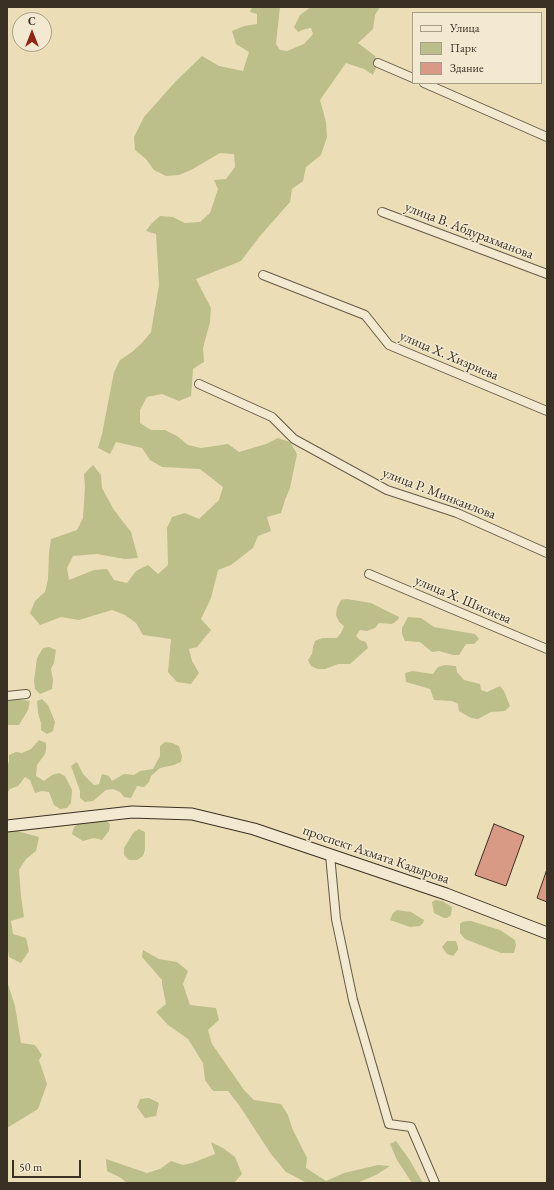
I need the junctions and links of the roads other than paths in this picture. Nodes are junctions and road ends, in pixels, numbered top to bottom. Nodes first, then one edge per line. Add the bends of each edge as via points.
1 (378, 63) dead end
2 (412, 78) edge
3 (426, 84) edge
4 (547, 137) edge
5 (382, 212) dead end
6 (263, 274) dead end
7 (547, 274) edge
8 (199, 384) dead end
9 (547, 411) edge
10 (547, 553) edge
11 (368, 574) dead end
12 (547, 649) edge
13 (26, 694) dead end
14 (7, 696) edge
15 (7, 826) edge
16 (330, 855) junction
17 (547, 933) edge
18 (435, 1183) edge

1 - 2 street
3 - 4 street
5 - 7 street, улица В. Абдурахманова
6 - 9 street, улица Х. Хизриева via 365,315 389,344
8 - 10 street, улица Р. Минкаилова via 272,417 294,439 387,490 457,513
11 - 12 street, улица Х. Шисиева
13 - 14 street
15 - 16 street, проспект Ахмата Кадырова via 132,812 192,814 254,829
16 - 17 street, проспект Ахмата Кадырова via 446,894
16 - 18 street via 336,919 353,1000 389,1124 411,1127

